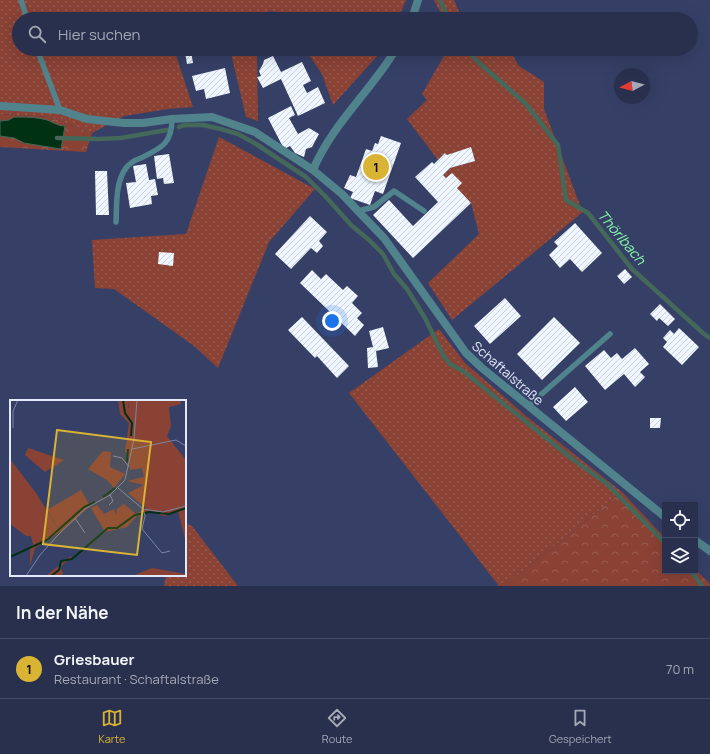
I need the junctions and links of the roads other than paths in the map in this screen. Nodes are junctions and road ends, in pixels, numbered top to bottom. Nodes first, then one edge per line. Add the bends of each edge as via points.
1 (22, 0) edge
2 (418, 0) edge
3 (25, 12) edge
4 (414, 12) edge
5 (40, 56) edge
6 (391, 56) edge
7 (0, 106) edge
8 (60, 110) junction
9 (172, 119) junction
10 (313, 170) junction
11 (358, 211) junction
12 (424, 211) dead end
13 (116, 222) dead end
14 (610, 334) dead end
15 (528, 406) junction
16 (662, 515) edge
17 (698, 542) edge
18 (710, 551) edge

1 - 3 lane
2 - 4 street
5 - 8 lane
6 - 10 street via 332,134
7 - 8 street, Schaftalstraße
8 - 9 street, Schaftalstraße via 87,119 124,123
9 - 10 street, Schaftalstraße via 212,117 255,132
9 - 13 lane via 172,133 168,141 126,168 119,182
10 - 11 street, Schaftalstraße
11 - 12 lane via 374,207 394,191
11 - 15 street, Schaftalstraße via 384,238 466,353
14 - 15 lane
15 - 16 street, Schaftalstraße
17 - 18 street

